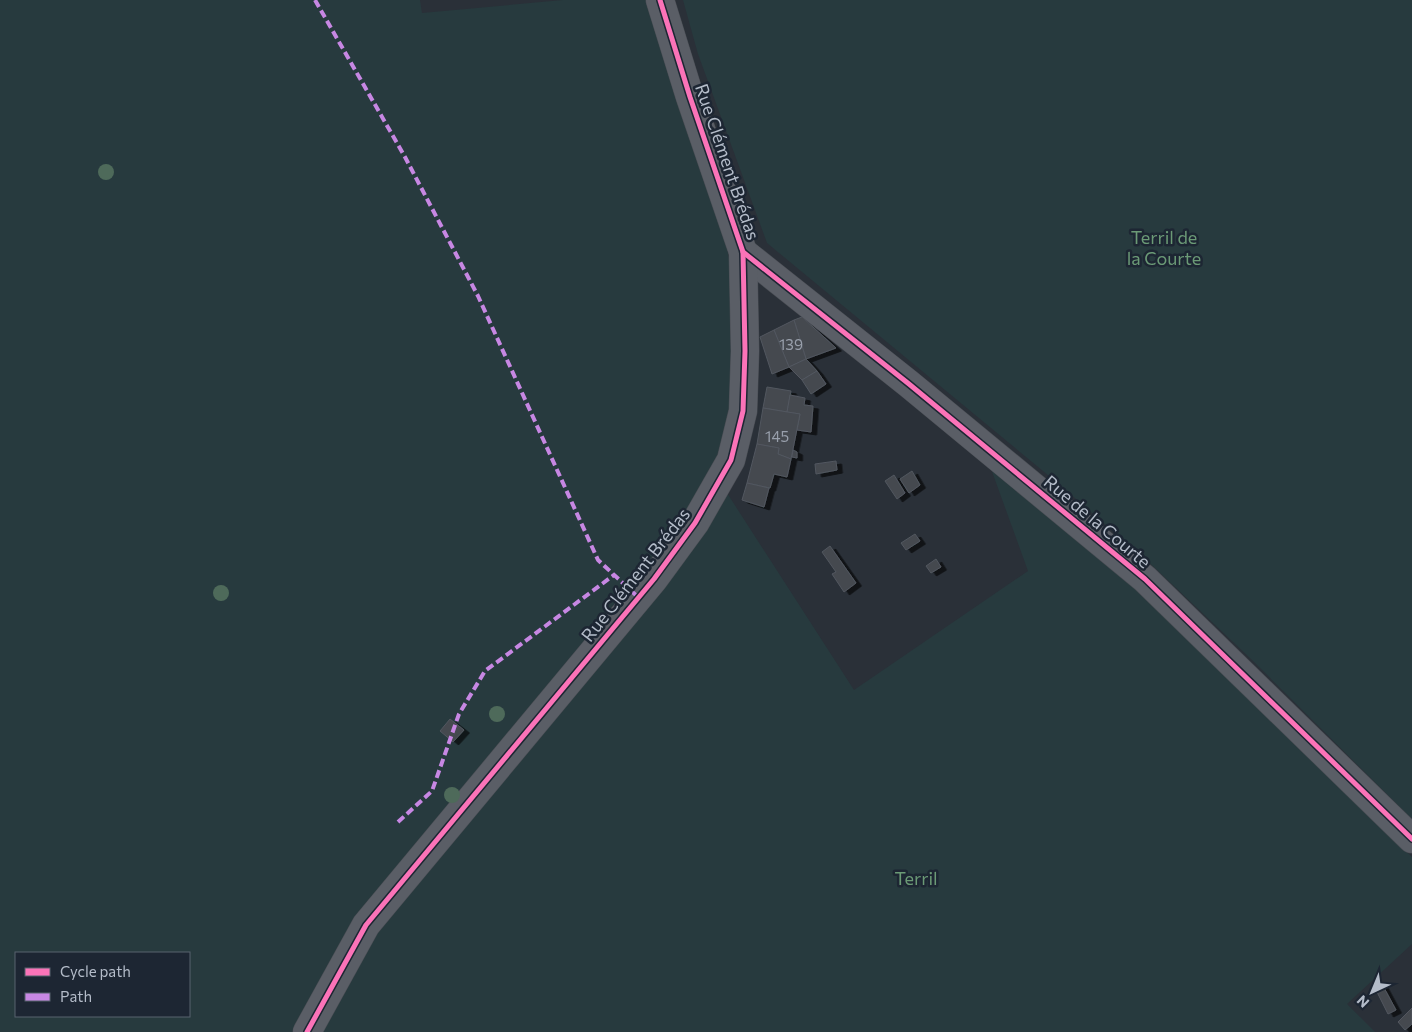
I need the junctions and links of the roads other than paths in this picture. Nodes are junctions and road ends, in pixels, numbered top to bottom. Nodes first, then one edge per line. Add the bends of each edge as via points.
1 (660, 0) edge
2 (743, 252) junction
3 (1412, 840) edge
4 (307, 1032) edge

1 - 2 street, Rue Clément Brédas
2 - 3 street, Rue de la Courte via 1145,579
2 - 4 street, Rue Clément Brédas via 743,411 727,468 696,523 654,579 366,925

